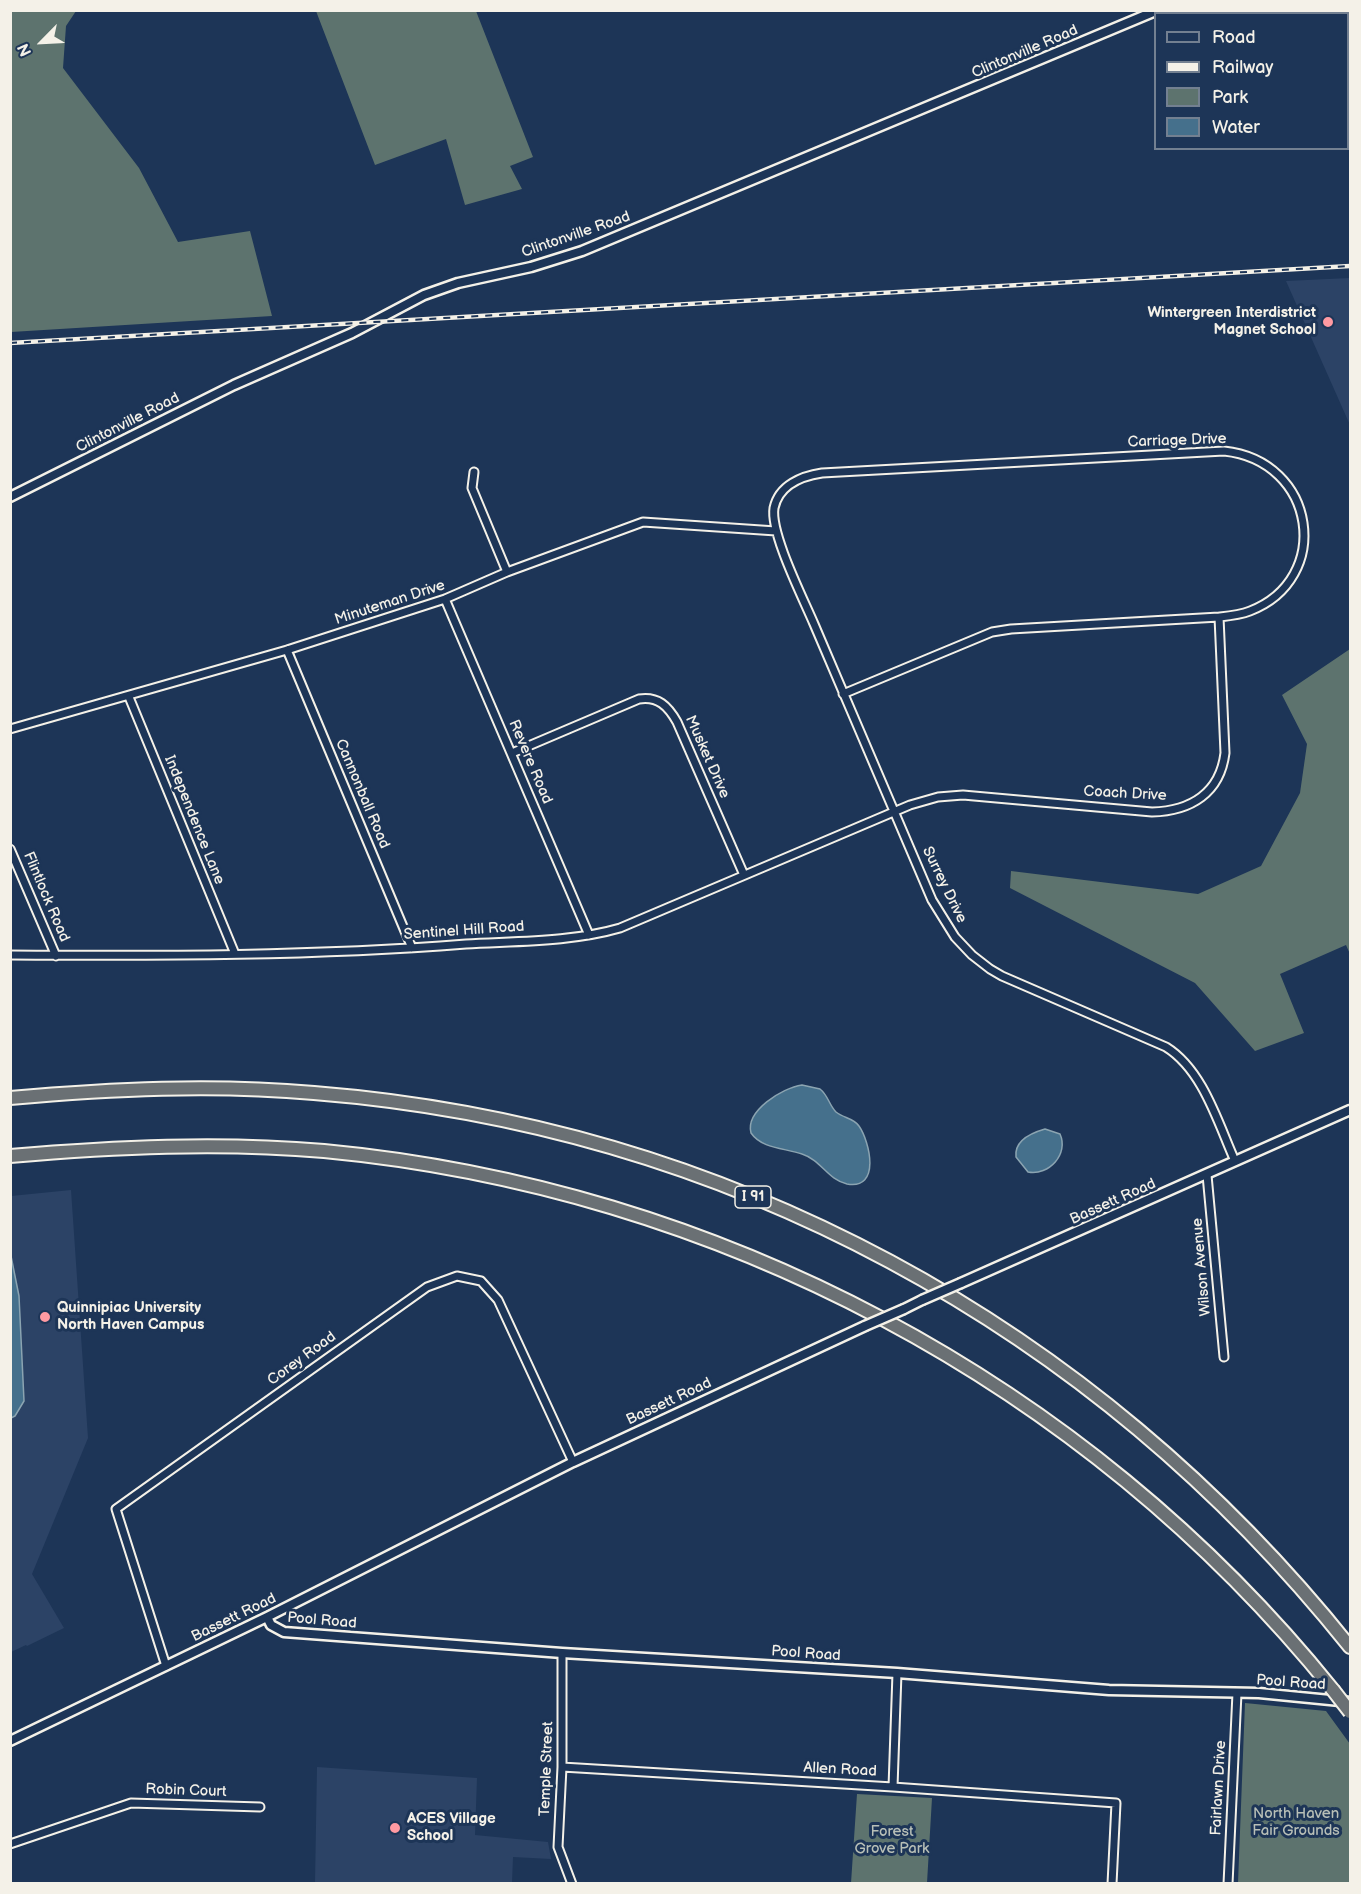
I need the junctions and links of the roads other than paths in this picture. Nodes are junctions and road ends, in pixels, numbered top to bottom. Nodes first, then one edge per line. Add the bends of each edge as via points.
1 (1158, 10) edge
2 (474, 472) dead end
3 (10, 497) edge
4 (776, 531) junction
5 (507, 572) junction
6 (446, 599) junction
7 (1218, 617) junction
8 (286, 651) junction
9 (843, 694) junction
10 (129, 697) junction
11 (10, 729) edge
12 (512, 753) junction
13 (895, 812) junction
14 (10, 849) edge
15 (744, 875) junction
16 (588, 935) junction
17 (412, 948) junction
18 (235, 954) junction
19 (10, 956) edge
20 (56, 956) junction
21 (10, 1098) edge
22 (1350, 1110) edge
23 (10, 1156) edge
24 (1235, 1161) junction
25 (1207, 1175) junction
26 (1224, 1357) dead end
27 (573, 1462) junction
28 (267, 1617) junction
29 (1350, 1647) edge
30 (562, 1653) junction
31 (166, 1666) junction
32 (897, 1673) junction
33 (1237, 1693) junction
34 (1350, 1702) edge
35 (1350, 1712) edge
36 (10, 1741) edge
37 (562, 1767) junction
38 (893, 1787) junction
39 (260, 1807) dead end
40 (10, 1844) edge
41 (572, 1884) edge
42 (1112, 1884) edge
43 (1228, 1884) edge

1 - 3 street, Clintonville Road via 582,251 424,295
2 - 5 street via 472,488
4 - 5 street, Minuteman Drive via 643,522
4 - 7 street, Carriage Drive via 774,508 778,498 791,484 810,475 1241,453 1268,466 1293,490 1303,518 1302,549 1294,573 1275,596 1251,611
4 - 9 street, Surrey Drive
5 - 6 street, Minuteman Drive
6 - 8 street, Minuteman Drive
6 - 12 street, Revere Road
7 - 9 street, Carriage Drive via 992,632
7 - 13 street, Coach Drive via 1225,753 1221,773 1200,799 1177,810 1152,812 952,795
8 - 10 street, Minuteman Drive
8 - 17 street, Cannonball Road
9 - 13 street, Surrey Drive
10 - 11 street, Minuteman Drive
10 - 18 street, Independence Lane
12 - 15 street, Musket Drive via 639,699 657,700 677,722
12 - 16 street, Revere Road
13 - 15 street, Sentinel Hill Road
13 - 24 street, Surrey Drive via 941,916 963,947 1002,976 1174,1052 1199,1081
14 - 20 street, Flintlock Road
15 - 16 street, Sentinel Hill Road via 620,928
16 - 17 street, Sentinel Hill Road
17 - 18 street, Sentinel Hill Road
18 - 20 street, Sentinel Hill Road
19 - 20 street, Sentinel Hill Road
21 - 29 highway, I 91 via 128,1089 207,1088 396,1102 577,1138 661,1163 760,1200 925,1280 1012,1334 1093,1392 1226,1508
22 - 24 street, Bassett Road
23 - 35 highway, bridge via 193,1146 290,1149 389,1159 489,1176 573,1196 650,1218 752,1256 918,1337 1068,1435 1200,1546 1277,1626
24 - 25 street, Bassett Road
25 - 26 street, Wilson Avenue
25 - 27 street, Bassett Road, bridge via 922,1300
27 - 28 street, Bassett Road
27 - 31 street, Corey Road via 498,1300 481,1281 457,1276 427,1287 116,1509
28 - 30 street, Pool Road via 277,1630 284,1632
28 - 31 street, Bassett Road
30 - 32 street, Pool Road
30 - 37 street, Temple Street
31 - 36 street, Bassett Road
32 - 33 street, Pool Road via 1109,1690
32 - 38 street
33 - 34 street, Pool Road
33 - 43 street, Fairlawn Drive
37 - 38 street, Allen Road
37 - 41 street, Temple Street via 558,1848
38 - 42 street, Allen Road via 1116,1803
39 - 40 street, Robin Court via 131,1803

